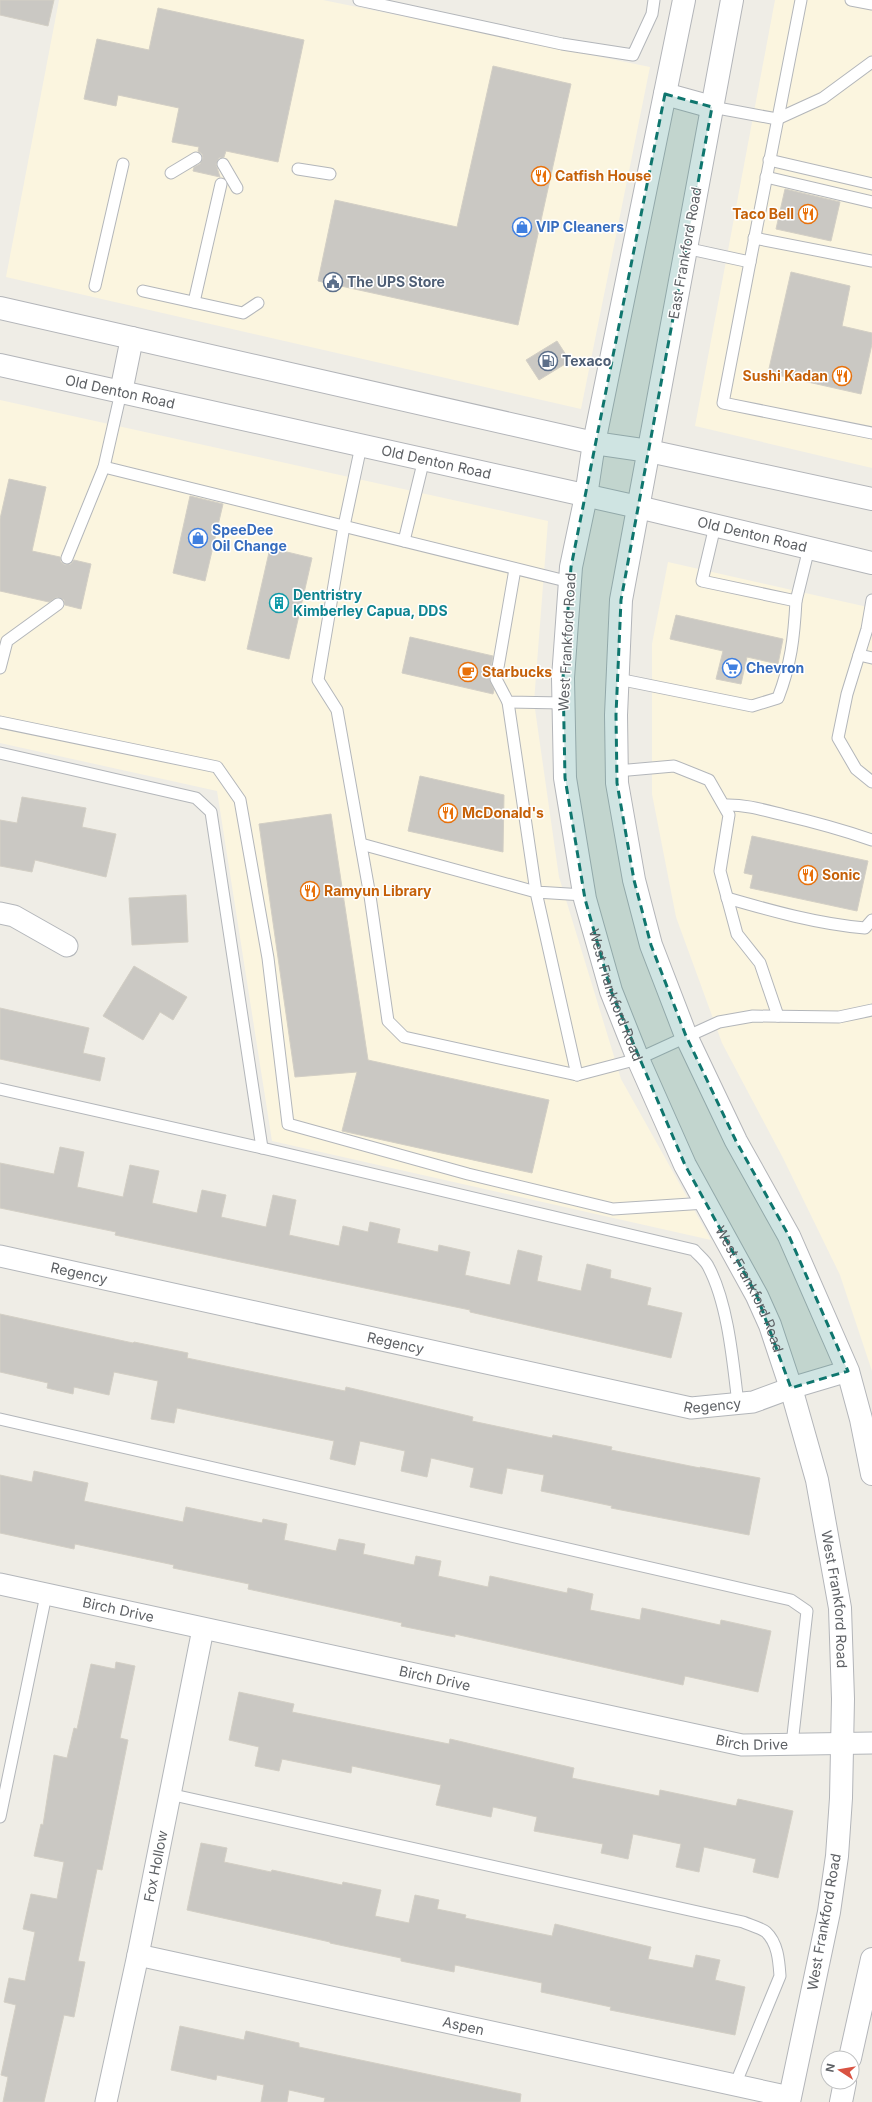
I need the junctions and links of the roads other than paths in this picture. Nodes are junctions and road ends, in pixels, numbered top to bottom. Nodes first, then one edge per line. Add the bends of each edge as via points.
1 (359, 0) edge
2 (654, 0) edge
3 (684, 0) edge
4 (732, 0) edge
5 (801, 0) edge
6 (851, 0) edge
7 (872, 4) edge
8 (872, 62) edge
9 (665, 94) junction
10 (712, 107) junction
11 (777, 119) junction
12 (196, 158) dead end
13 (769, 160) junction
14 (123, 164) dead end
15 (223, 164) dead end
16 (298, 169) dead end
17 (171, 173) dead end
18 (330, 174) dead end
19 (766, 176) junction
20 (221, 184) dead end
21 (872, 184) edge
22 (237, 188) dead end
23 (872, 202) edge
24 (754, 238) junction
25 (685, 248) junction
26 (872, 261) edge
27 (750, 262) junction
28 (95, 286) dead end
29 (144, 291) dead end
30 (194, 302) junction
31 (258, 303) dead end
32 (0, 308) edge
33 (132, 338) junction
34 (0, 365) edge
35 (121, 392) junction
36 (872, 433) edge
37 (594, 443) junction
38 (361, 446) junction
39 (650, 451) junction
40 (424, 459) junction
41 (104, 467) junction
42 (586, 496) junction
43 (872, 499) edge
44 (638, 507) junction
45 (344, 526) junction
46 (715, 526) junction
47 (404, 541) junction
48 (809, 548) junction
49 (67, 558) dead end
50 (872, 563) edge
51 (516, 569) junction
52 (570, 582) junction
53 (872, 600) edge
54 (796, 601) junction
55 (58, 604) dead end
56 (859, 655) junction
57 (872, 658) edge
58 (0, 668) edge
59 (618, 679) junction
60 (508, 702) junction
61 (563, 703) junction
62 (0, 722) edge
63 (0, 753) edge
64 (617, 770) junction
65 (872, 782) edge
66 (724, 805) junction
67 (872, 840) edge
68 (361, 844) junction
69 (536, 892) junction
70 (584, 895) junction
71 (727, 898) junction
72 (0, 913) edge
73 (872, 920) edge
74 (68, 946) dead end
75 (872, 1010) edge
76 (778, 1016) junction
77 (686, 1036) junction
78 (638, 1059) junction
79 (576, 1076) junction
80 (0, 1089) edge
81 (262, 1148) junction
82 (706, 1203) junction
83 (0, 1256) edge
84 (848, 1371) junction
85 (791, 1388) junction
86 (738, 1404) junction
87 (0, 1419) edge
88 (872, 1474) edge
89 (0, 1584) edge
90 (46, 1594) junction
91 (203, 1629) junction
92 (872, 1743) edge
93 (792, 1744) junction
94 (841, 1744) junction
95 (169, 1794) junction
96 (0, 1817) edge
97 (138, 1955) junction
98 (872, 1959) edge
99 (852, 2050) edge
100 (735, 2085) junction
101 (843, 2090) edge
102 (789, 2100) edge
103 (106, 2102) edge
104 (841, 2102) edge

1 - 2 lane via 562,44 633,55 652,14
3 - 9 main road
4 - 10 main road, East Frankford Road
5 - 11 lane
6 - 7 lane
8 - 11 lane via 823,98
9 - 10 main road
9 - 37 main road
10 - 11 lane
10 - 25 main road, East Frankford Road
11 - 13 lane
12 - 17 lane
13 - 19 lane
13 - 21 lane
14 - 28 lane
15 - 22 lane
16 - 18 lane
19 - 23 lane
19 - 24 lane
20 - 30 lane
24 - 26 lane
24 - 27 lane
25 - 27 lane
25 - 39 main road, East Frankford Road
27 - 36 lane via 723,403
29 - 30 lane
30 - 31 lane via 243,313
32 - 33 main road
33 - 35 main road
33 - 37 main road
34 - 35 main road, Old Denton Road
35 - 38 main road, Old Denton Road
35 - 41 lane
37 - 39 main road
37 - 42 main road
38 - 40 main road, Old Denton Road
38 - 45 lane
39 - 43 main road
39 - 44 main road, East Frankford Road
40 - 42 main road, Old Denton Road
40 - 47 lane
41 - 45 lane
41 - 49 lane
42 - 44 main road, Old Denton Road
42 - 52 main road, West Frankford Road
44 - 46 main road, Old Denton Road
44 - 59 main road via 621,600
45 - 47 lane
45 - 68 lane via 318,680 337,710
46 - 48 main road, Old Denton Road
46 - 54 lane via 702,580
47 - 51 lane
48 - 50 main road, Old Denton Road
48 - 54 lane
51 - 52 lane
51 - 60 lane via 496,679
52 - 61 main road, West Frankford Road
53 - 56 lane
54 - 59 lane via 788,673 778,698 752,706
55 - 58 lane via 7,642
56 - 57 lane
56 - 65 lane via 847,694 838,738 856,769
59 - 64 main road
60 - 61 lane
60 - 69 lane
61 - 70 main road, West Frankford Road via 565,778
62 - 82 lane via 217,767 240,800 268,958 288,1124 468,1174 613,1209
63 - 81 lane via 196,798 211,812
64 - 66 lane via 674,766 709,780
64 - 77 main road via 617,783 636,888 651,945
66 - 67 lane via 736,804 760,809 838,828
66 - 71 lane via 730,815 720,871
68 - 69 lane
68 - 79 lane via 388,1021 404,1037
69 - 70 lane
69 - 79 lane
70 - 78 main road, West Frankford Road via 611,992
71 - 73 lane via 815,921 865,928
71 - 76 lane via 737,934 760,963
72 - 74 street via 14,916
75 - 76 lane via 839,1017
76 - 77 lane via 753,1016 719,1022
77 - 78 lane
77 - 84 main road via 736,1141 789,1236
78 - 79 lane
78 - 82 main road, West Frankford Road via 685,1165
80 - 81 lane
81 - 86 lane via 694,1250 707,1264 719,1290
82 - 85 main road, West Frankford Road via 757,1296
83 - 86 street, Regency via 691,1408
84 - 85 street, Regency
84 - 88 main road
85 - 86 street, Regency via 753,1402
85 - 94 main road, West Frankford Road via 817,1480 840,1608 843,1699
87 - 93 lane via 791,1600 807,1611
89 - 90 street, Birch Drive
90 - 91 street, Birch Drive
90 - 96 lane
91 - 93 street, Birch Drive via 742,1745
91 - 95 street, Fox Hollow
92 - 94 street, Birch Drive
93 - 94 street, Birch Drive
94 - 102 main road, West Frankford Road via 841,1806 829,1912
95 - 97 street, Fox Hollow
95 - 100 lane via 743,1922 766,1932 778,1957 780,1976
97 - 100 street, Aspen
97 - 103 street, Fox Hollow
98 - 99 main road
100 - 102 street, Aspen
101 - 104 main road

